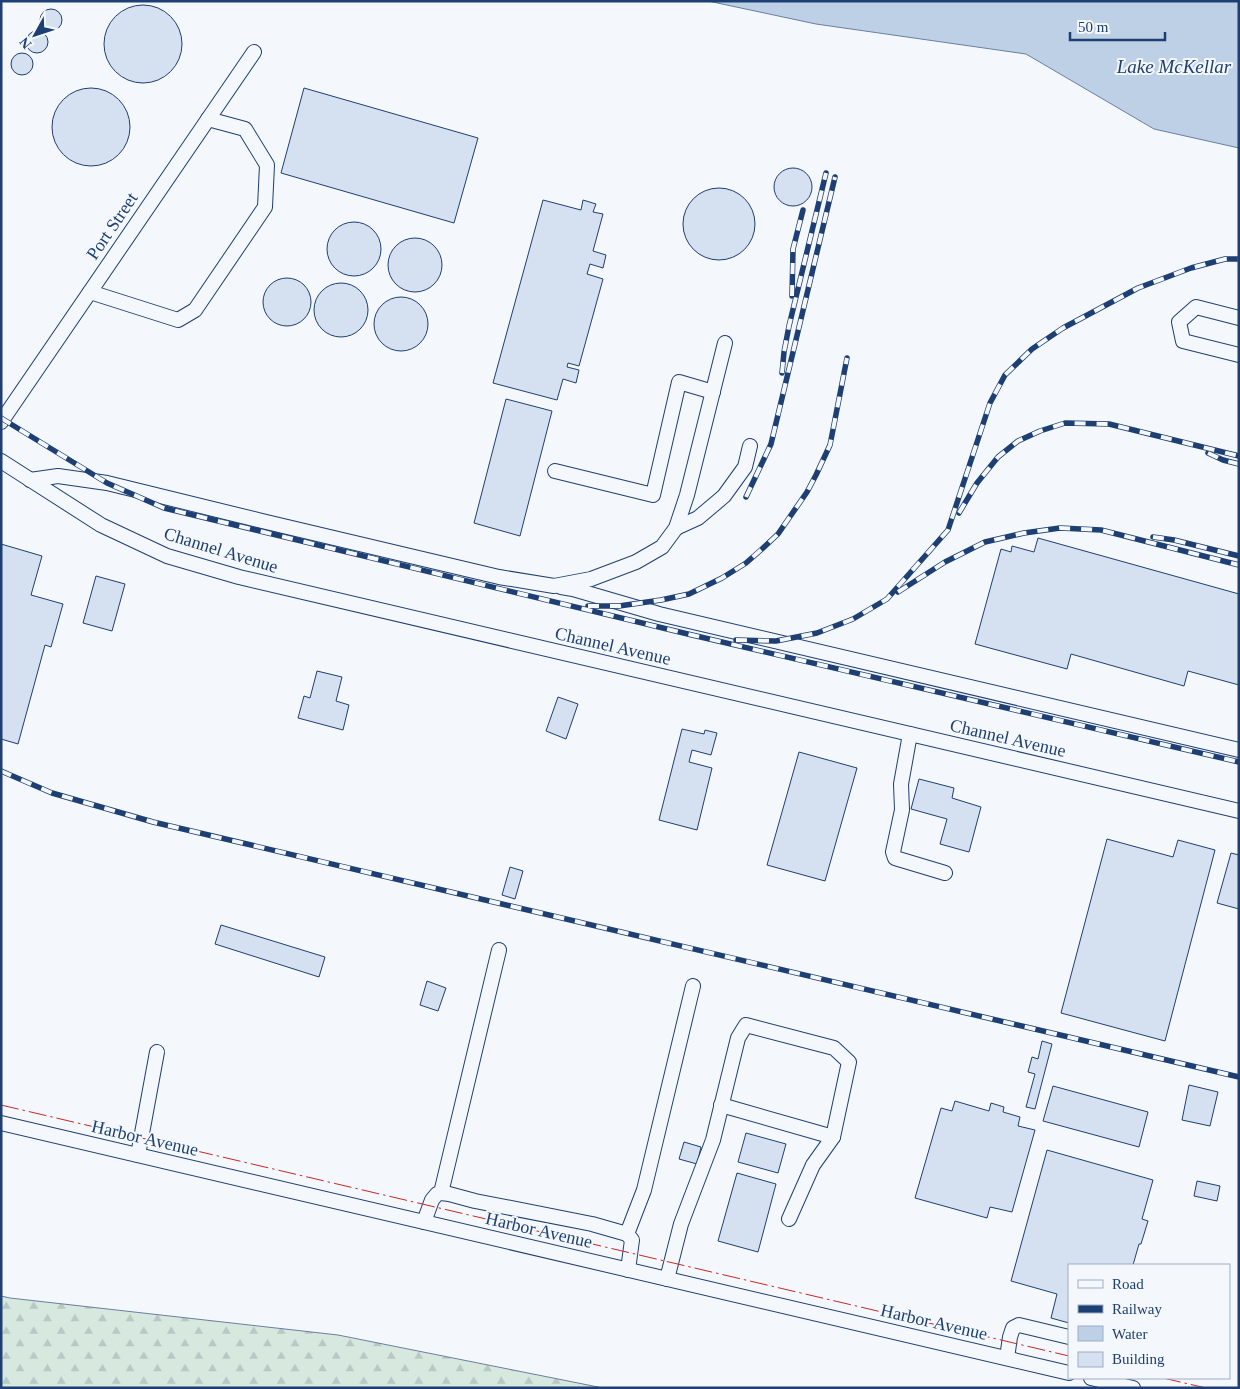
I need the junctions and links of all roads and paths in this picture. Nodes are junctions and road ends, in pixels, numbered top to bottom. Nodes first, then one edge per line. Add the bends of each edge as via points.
1 (254, 52) dead end
2 (208, 119) junction
3 (90, 292) junction
4 (1239, 318) edge
5 (725, 343) dead end
6 (1239, 355) edge
7 (713, 392) junction
8 (1, 422) edge
9 (750, 446) dead end
10 (1, 461) edge
11 (555, 471) dead end
12 (30, 480) junction
13 (676, 528) junction
14 (554, 586) junction
15 (910, 734) junction
16 (1239, 750) edge
17 (1239, 811) edge
18 (945, 872) dead end
19 (499, 950) dead end
20 (693, 986) dead end
21 (157, 1052) dead end
22 (721, 1105) junction
23 (1, 1123) edge
24 (832, 1137) junction
25 (138, 1155) junction
26 (441, 1193) junction
27 (789, 1219) dead end
28 (424, 1222) junction
29 (628, 1234) junction
30 (628, 1270) junction
31 (667, 1279) junction
32 (1068, 1337) edge
33 (1007, 1358) junction
34 (1068, 1373) edge
35 (1094, 1379) edge
36 (1133, 1388) edge

1 - 2 street, Port Street
2 - 3 street, Port Street
2 - 3 street via 245,130 267,165 265,207 206,294 195,310 178,320
3 - 8 street, Port Street
4 - 6 street via 1196,307 1179,322 1183,341
5 - 7 street
7 - 11 street via 679,382 653,495
7 - 13 street
9 - 13 street via 745,467 724,496 698,518
10 - 12 street, Channel Avenue
12 - 14 street via 58,476 107,483 499,577
12 - 15 street, Channel Avenue via 101,525 167,556 221,572
13 - 14 street via 662,547 636,562 591,579
14 - 16 street via 659,614
15 - 17 street, Channel Avenue
15 - 18 street via 901,784 902,810 895,858
19 - 26 street
20 - 29 street via 644,1190
21 - 25 street
22 - 24 street
22 - 24 street via 738,1038 746,1025 834,1048 849,1062
22 - 31 street via 713,1140 682,1224
23 - 25 street, Harbor Avenue
24 - 27 street via 813,1166
25 - 28 street, Harbor Avenue
26 - 28 street via 432,1200
26 - 29 street
28 - 30 street, Harbor Avenue
29 - 30 street via 632,1240
30 - 31 street, Harbor Avenue
31 - 33 street, Harbor Avenue
32 - 33 street via 1019,1325 1013,1328
33 - 34 street, Harbor Avenue
35 - 36 street

